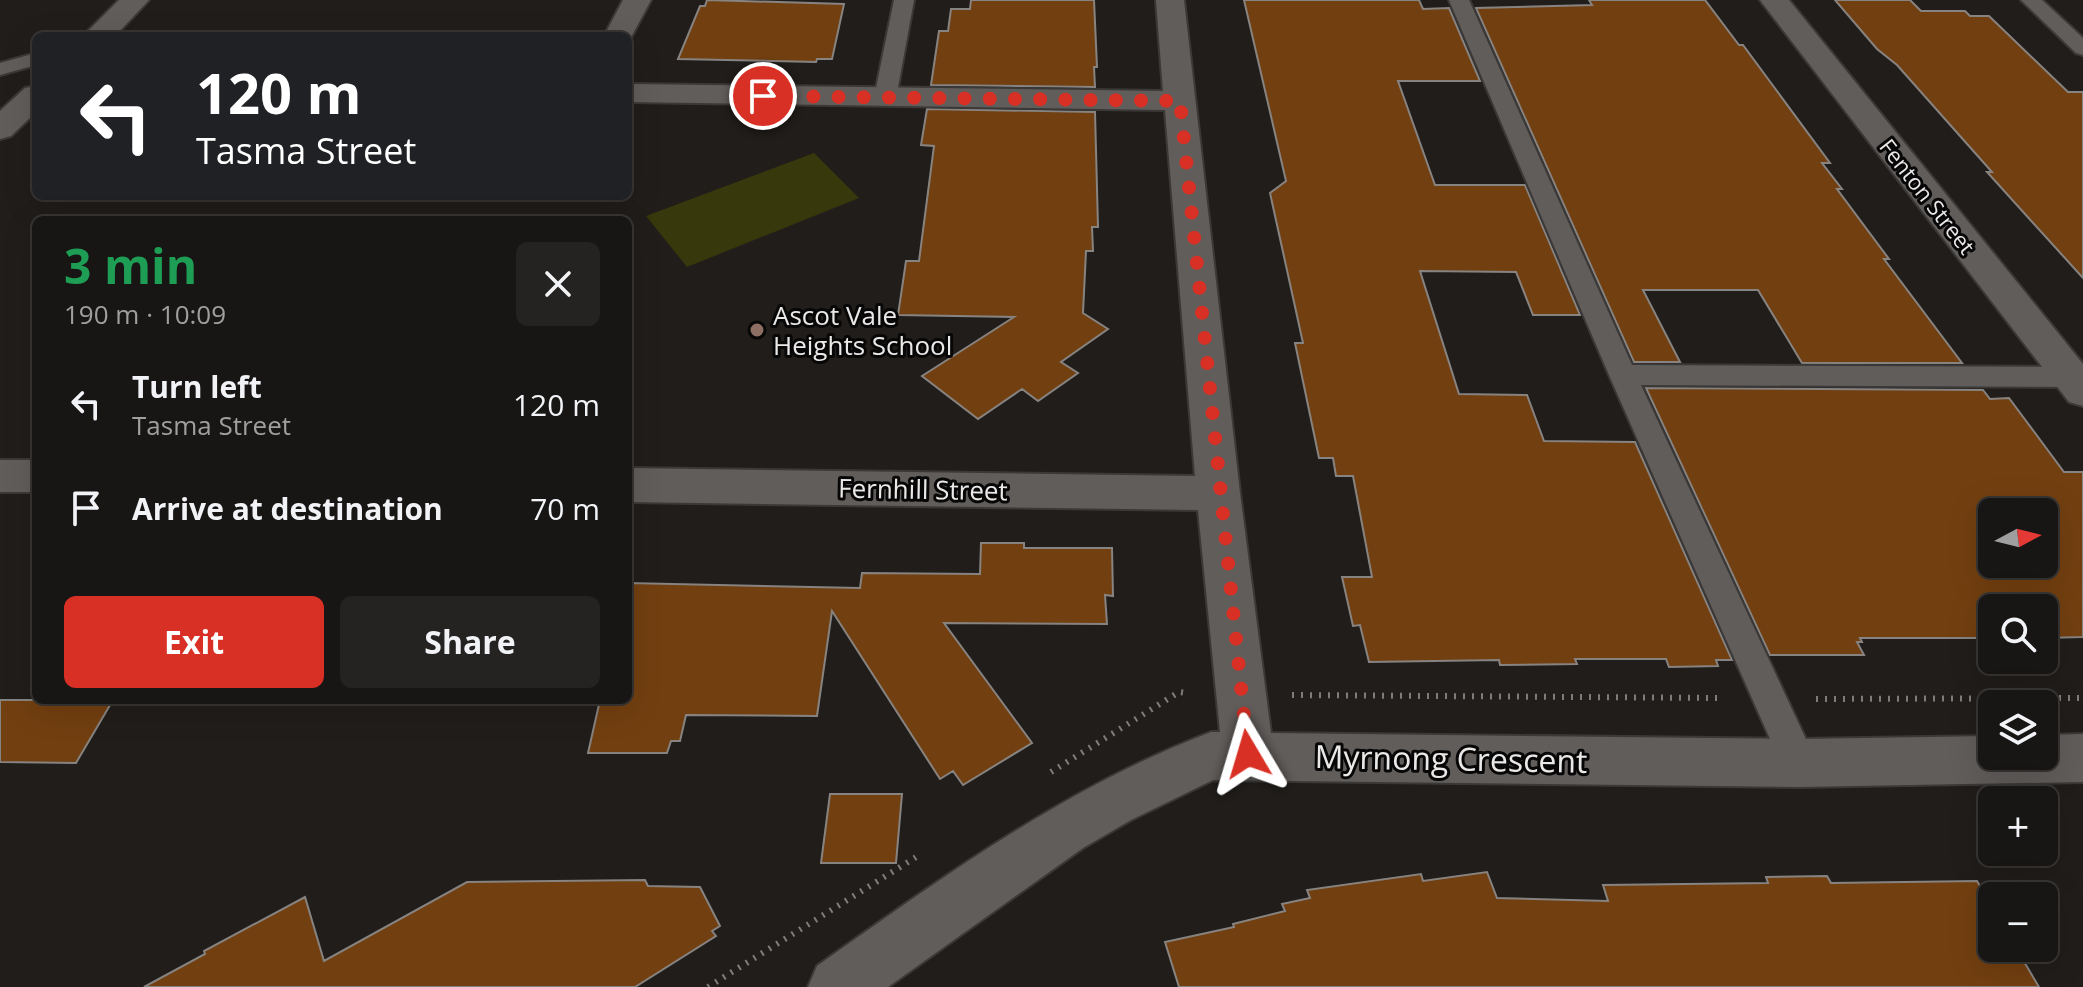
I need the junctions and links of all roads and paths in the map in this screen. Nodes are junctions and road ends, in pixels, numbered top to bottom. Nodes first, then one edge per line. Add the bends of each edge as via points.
1 (135, 0) edge
2 (637, 0) edge
3 (904, 0) edge
4 (1170, 0) edge
5 (1459, 0) edge
6 (1774, 0) edge
7 (2031, 0) edge
8 (102, 32) edge
9 (621, 32) edge
10 (2083, 49) edge
11 (32, 60) edge
12 (0, 69) edge
13 (632, 93) edge
14 (885, 98) junction
15 (32, 99) edge
16 (1180, 101) junction
17 (0, 129) edge
18 (1623, 375) junction
19 (2079, 382) edge
20 (0, 476) edge
21 (32, 476) edge
22 (632, 485) edge
23 (1218, 493) junction
24 (1248, 754) junction
25 (2083, 758) edge
26 (1799, 763) junction
27 (838, 987) edge

1 - 8 street
2 - 9 street
3 - 14 lane
4 - 16 street
5 - 18 lane
6 - 19 street, Fenton Street
7 - 10 lane
11 - 12 lane
13 - 14 street
14 - 16 street
15 - 17 street
16 - 23 street
18 - 19 lane
18 - 26 lane
20 - 21 street
22 - 23 street, Fernhill Street
23 - 24 street
24 - 26 street, Myrnong Crescent
24 - 27 street, Myrnong Crescent via 1211,756 1162,774 1035,848
25 - 26 street, Myrnong Crescent

